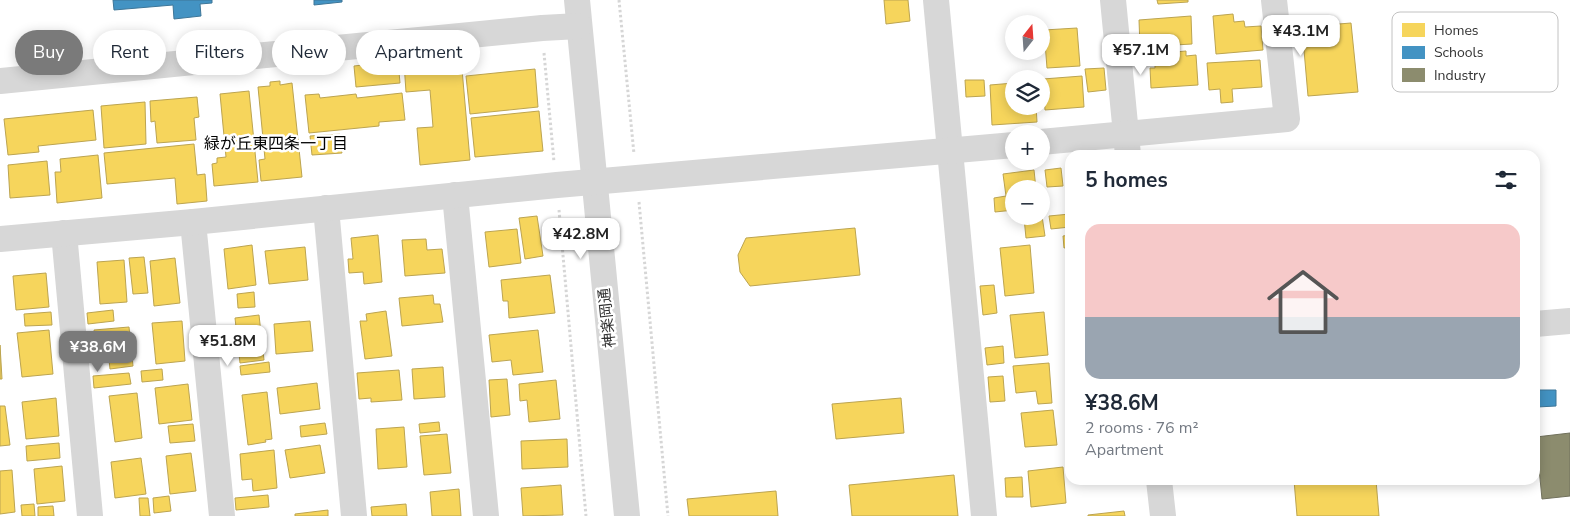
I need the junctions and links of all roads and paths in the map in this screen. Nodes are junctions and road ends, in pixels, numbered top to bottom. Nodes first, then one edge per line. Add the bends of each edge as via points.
1 (577, 0) edge
2 (619, 0) edge
3 (936, 0) edge
4 (1113, 0) edge
5 (1274, 0) edge
6 (579, 26) junction
7 (542, 28) junction
8 (0, 80) edge
9 (1050, 142) edge
10 (1127, 144) edge
11 (1005, 146) edge
12 (949, 152) junction
13 (636, 178) junction
14 (594, 182) junction
15 (557, 185) junction
16 (455, 195) junction
17 (326, 208) junction
18 (193, 222) junction
19 (64, 234) junction
20 (0, 239) edge
21 (1570, 321) edge
22 (1540, 324) edge
23 (1160, 485) edge
24 (90, 516) edge
25 (222, 516) edge
26 (354, 516) edge
27 (486, 516) edge
28 (586, 516) edge
29 (627, 516) edge
30 (668, 516) edge
31 (984, 516) edge
32 (1163, 516) edge

1 - 6 street, 神楽岡通
2 - 13 path
3 - 12 street
4 - 10 street
5 - 10 street via 1287,119
6 - 7 street
6 - 14 street, 神楽岡通
7 - 8 street
7 - 15 path
9 - 10 street
11 - 12 street
12 - 13 street
12 - 31 street
13 - 14 street
13 - 30 path
14 - 15 street
14 - 29 street, 神楽岡通
15 - 16 street
15 - 28 path
16 - 17 street
16 - 27 street
17 - 18 street
17 - 26 street
18 - 19 street
18 - 25 street
19 - 20 street
19 - 24 street
21 - 22 street
23 - 32 street

